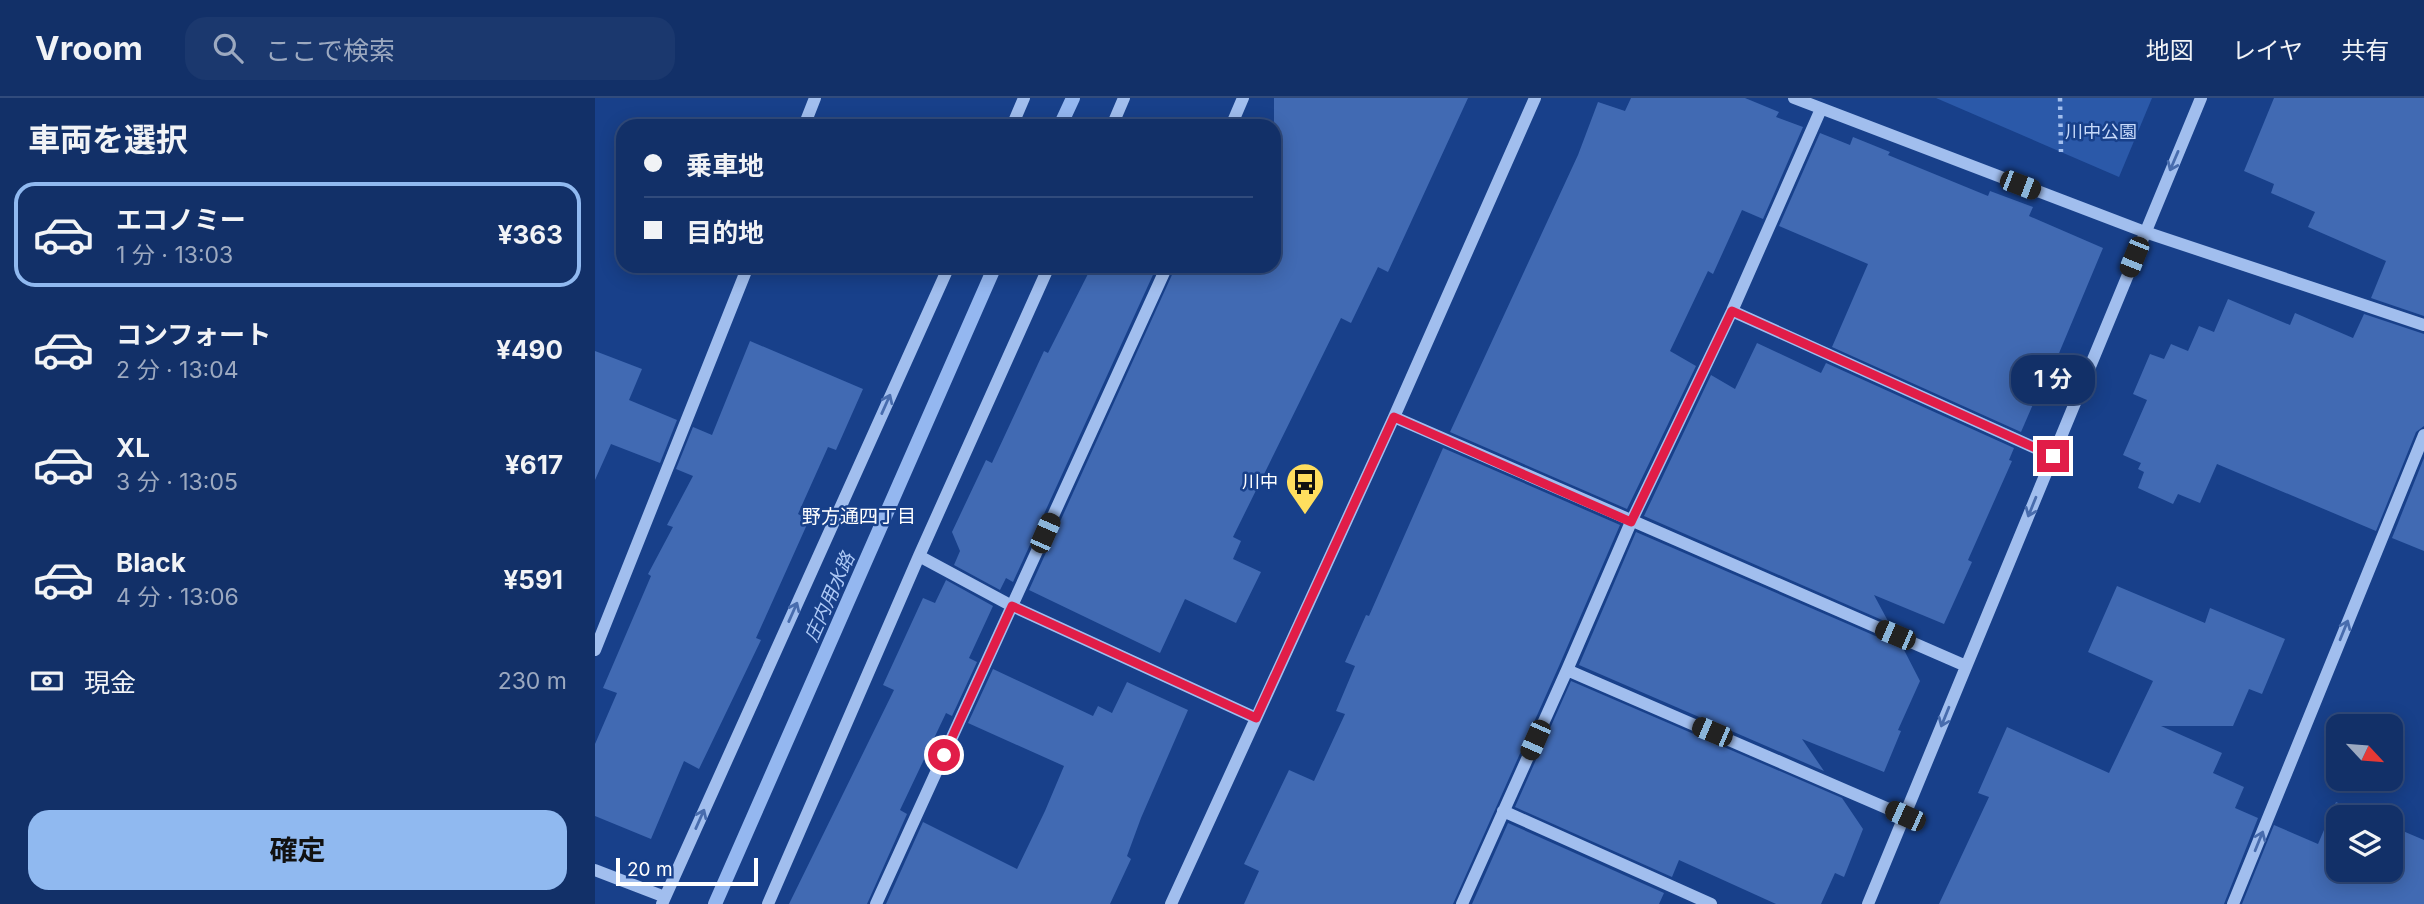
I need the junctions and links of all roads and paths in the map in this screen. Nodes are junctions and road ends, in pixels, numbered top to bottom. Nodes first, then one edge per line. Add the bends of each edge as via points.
1 (815, 98) edge
2 (1024, 98) edge
3 (1124, 98) edge
4 (1243, 98) edge
5 (1535, 98) edge
6 (1794, 98) edge
7 (2060, 98) edge
8 (2201, 98) edge
9 (1821, 109) junction
10 (807, 119) edge
11 (1015, 119) edge
12 (1115, 119) edge
13 (1234, 119) edge
14 (2061, 152) dead end
15 (2144, 232) junction
16 (745, 273) edge
17 (946, 273) edge
18 (1046, 273) edge
19 (1164, 273) edge
20 (1732, 311) junction
21 (2424, 325) edge
22 (1394, 417) junction
23 (2424, 435) edge
24 (2053, 456) junction
25 (1631, 522) junction
26 (919, 556) junction
27 (1012, 606) junction
28 (595, 650) edge
29 (1966, 666) junction
30 (1567, 670) junction
31 (1256, 718) junction
32 (1503, 811) junction
33 (1905, 816) junction
34 (595, 870) edge
35 (663, 900) edge
36 (768, 904) edge
37 (876, 904) edge
38 (1171, 904) edge
39 (1462, 904) edge
40 (1711, 904) edge
41 (1868, 904) edge
42 (2233, 904) edge

1 - 10 street
2 - 11 street
3 - 12 street
4 - 13 street
5 - 22 street
6 - 9 street
7 - 14 path
8 -> 15 street
9 - 15 street
9 - 20 street
15 - 21 street
15 - 24 street
16 - 28 street
35 -> 17 street
18 - 26 street
19 - 27 street
20 - 24 street
20 - 25 street
22 - 25 street
22 - 31 street
42 -> 23 street
24 -> 29 street
25 - 29 street
25 - 30 street
26 - 27 street
26 - 36 street
27 - 31 street
27 - 37 street
29 -> 33 street
30 - 32 street
30 - 33 street
31 - 38 street
32 - 39 street
32 - 40 street
33 - 41 street
34 - 35 street

